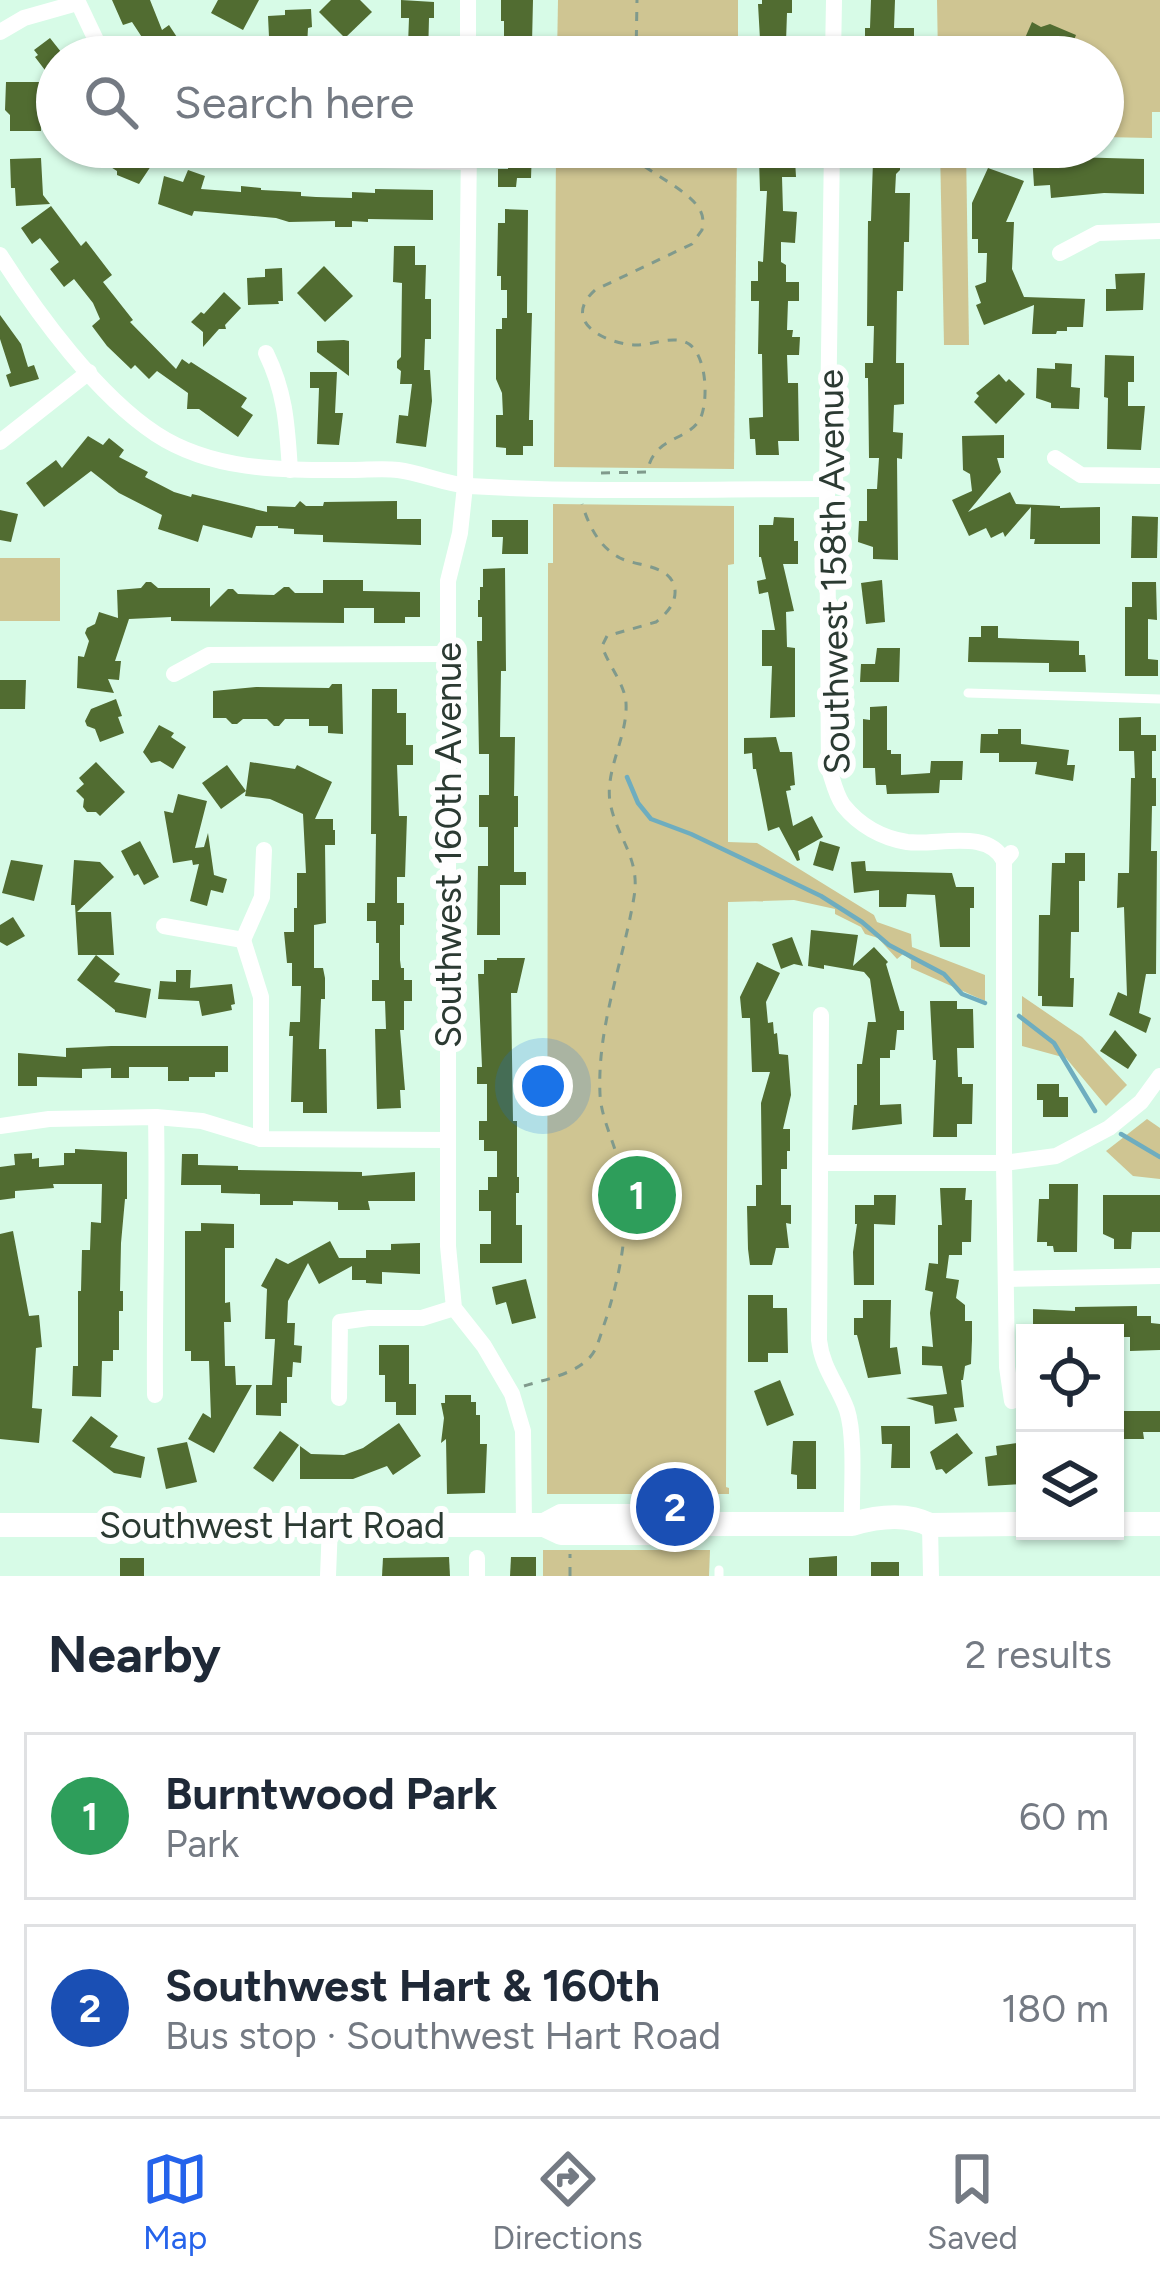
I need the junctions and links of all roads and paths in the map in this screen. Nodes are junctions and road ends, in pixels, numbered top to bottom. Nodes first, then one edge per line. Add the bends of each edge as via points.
1 (468, 0) edge
2 (637, 0) edge
3 (834, 0) edge
4 (77, 1) edge
5 (0, 32) edge
6 (94, 36) edge
7 (468, 36) edge
8 (636, 36) edge
9 (833, 36) edge
10 (469, 168) edge
11 (645, 168) edge
12 (832, 168) edge
13 (1160, 231) edge
14 (1060, 253) dead end
15 (0, 255) edge
16 (266, 353) dead end
17 (88, 372) junction
18 (0, 442) edge
19 (1055, 458) dead end
20 (290, 470) junction
21 (1160, 476) edge
22 (465, 486) junction
23 (602, 488) junction
24 (827, 489) junction
25 (581, 501) dead end
26 (448, 654) junction
27 (174, 674) dead end
28 (968, 693) dead end
29 (1160, 699) edge
30 (264, 850) dead end
31 (164, 926) dead end
32 (243, 940) junction
33 (821, 1015) dead end
34 (1160, 1076) edge
35 (156, 1118) junction
36 (0, 1126) edge
37 (261, 1139) junction
38 (448, 1140) junction
39 (821, 1163) junction
40 (1004, 1163) junction
41 (1160, 1276) edge
42 (1006, 1279) junction
43 (454, 1308) junction
44 (512, 1394) junction
45 (155, 1395) dead end
46 (340, 1398) dead end
47 (1012, 1401) dead end
48 (852, 1524) junction
49 (1016, 1524) edge
50 (1124, 1524) edge
51 (1160, 1524) edge
52 (0, 1525) edge
53 (330, 1525) junction
54 (534, 1525) junction
55 (930, 1525) junction
56 (570, 1545) dead end
57 (328, 1576) edge
58 (570, 1576) edge
59 (931, 1576) edge

1 - 7 street
2 - 8 path
3 - 9 street
4 - 5 street
4 - 6 street
10 - 22 street, Southwest 160th Avenue
11 - 23 path via 690,198 702,230 692,244 595,290 584,316 607,339 692,346 704,375 702,417 654,454 646,472 601,472
12 - 24 street, Southwest 158th Avenue
13 - 14 street via 1098,232
15 - 17 street
16 - 20 street via 286,412
17 - 18 street
17 - 20 street via 158,435 242,466
19 - 21 street via 1081,475
20 - 22 street via 399,470
22 - 23 street
22 - 26 street, Southwest 160th Avenue via 448,581
23 - 24 street
24 - 40 street, Southwest 158th Avenue via 829,770 841,802 868,830 906,842 984,843 1007,857
25 - 44 path via 606,547 663,572 675,591 656,622 602,641 626,699 610,800 635,874 600,1094 627,1224 590,1358
26 - 27 street via 209,655
26 - 38 street, Southwest 160th Avenue
28 - 29 lane
30 - 32 street via 262,897
31 - 32 street
32 - 37 street via 261,997
33 - 39 street
34 - 40 street via 1109,1129 1056,1156
35 - 36 street
35 - 37 street via 202,1121
35 - 45 street
37 - 38 street
38 - 43 street, Southwest 160th Avenue
39 - 40 street
39 - 48 street via 819,1340 850,1424
40 - 42 street
41 - 42 street
42 - 47 street
43 - 44 street
43 - 46 street via 422,1318 340,1322
44 - 54 street
48 - 54 main road, Southwest Hart Road via 676,1524 658,1533 561,1533
48 - 55 main road, Southwest Hart Road via 873,1518
49 - 55 main road, Southwest Hart Road
50 - 51 main road
52 - 53 main road, Southwest Hart Road
53 - 54 main road, Southwest Hart Road
53 - 57 street
55 - 59 street
56 - 58 path

